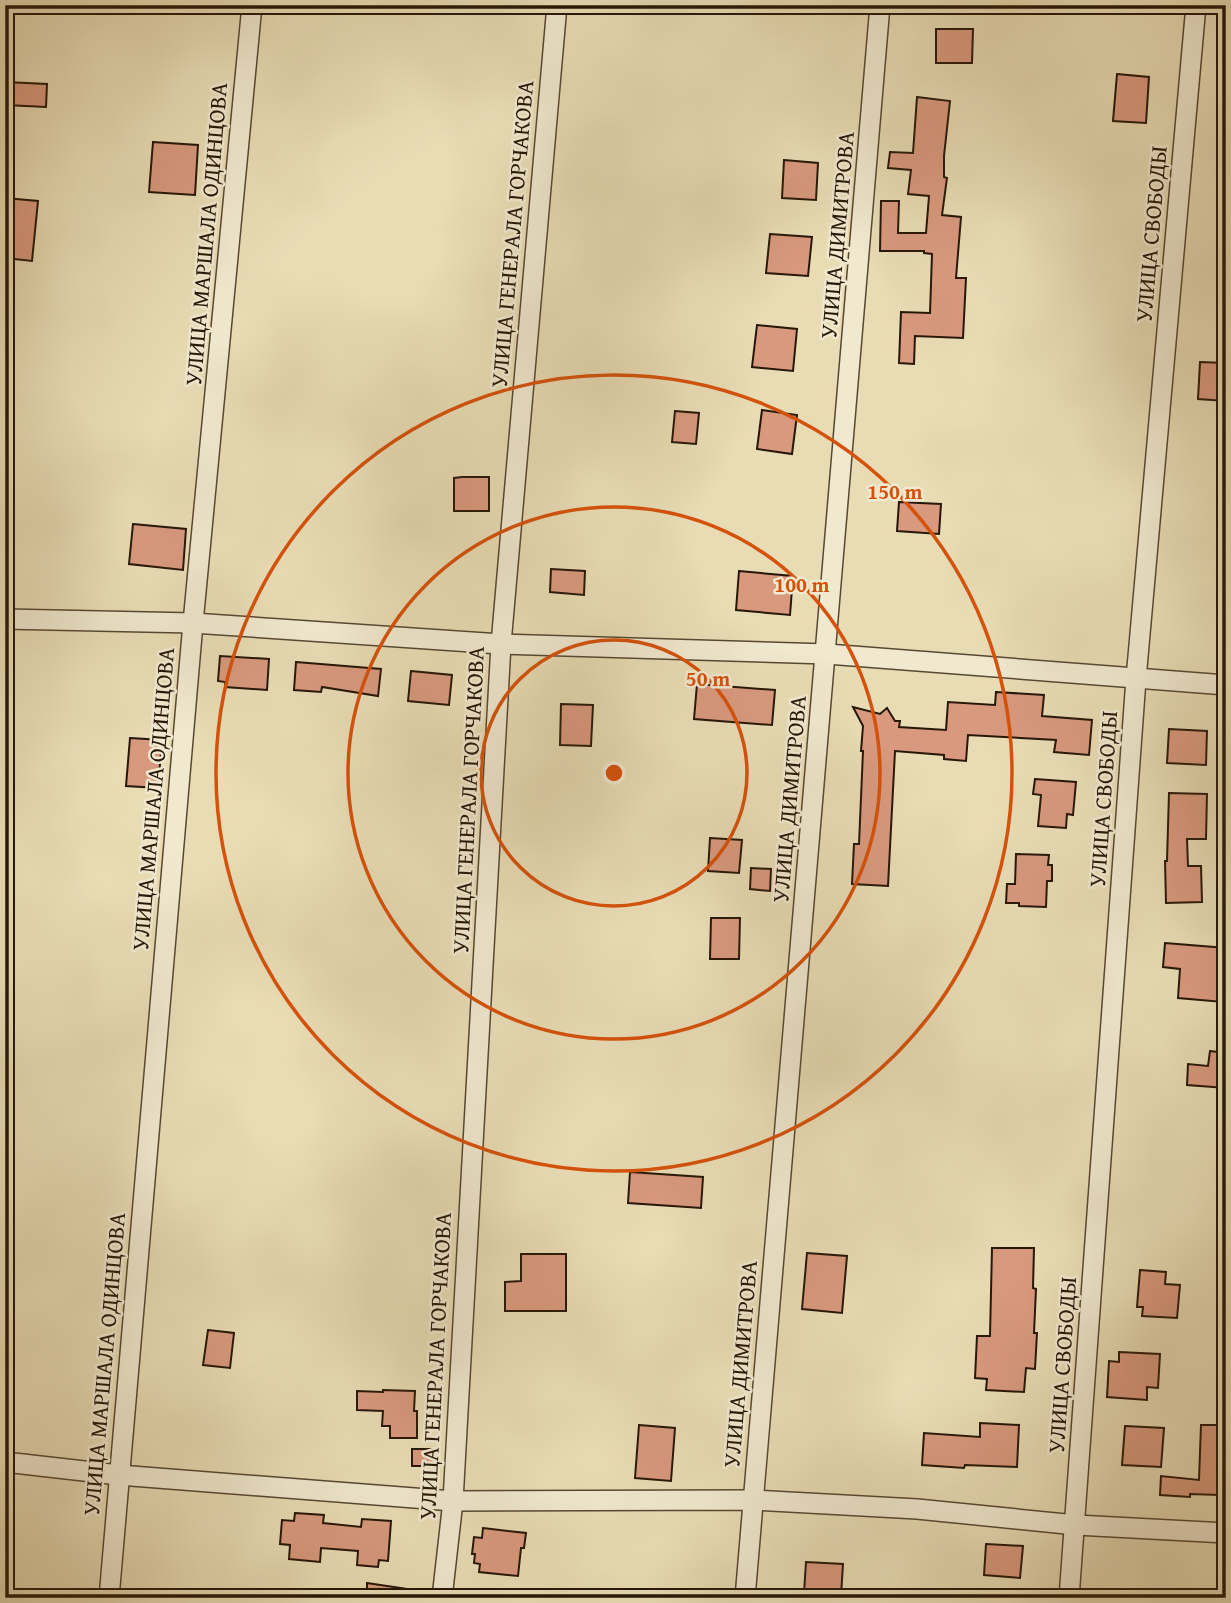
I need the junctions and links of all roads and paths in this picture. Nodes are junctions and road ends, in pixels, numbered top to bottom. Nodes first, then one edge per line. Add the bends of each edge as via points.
1 (252, 5) edge
2 (557, 5) edge
3 (880, 5) edge
4 (1196, 5) edge
5 (5, 619) edge
6 (193, 623) junction
7 (500, 644) junction
8 (827, 653) junction
9 (1136, 679) junction
10 (1226, 685) edge
11 (5, 1462) edge
12 (119, 1475) junction
13 (453, 1500) junction
14 (753, 1500) junction
15 (1076, 1525) junction
16 (1226, 1533) edge
17 (109, 1598) edge
18 (442, 1598) edge
19 (745, 1598) edge
20 (1069, 1598) edge

1 - 6 street, УЛИЦА МАРШАЛА ОДИНЦОВА
2 - 7 street, УЛИЦА ГЕНЕРАЛА ГОРЧАКОВА
3 - 8 street, УЛИЦА ДИМИТРОВА
4 - 9 street, УЛИЦА СВОБОДЫ
5 - 6 street
6 - 7 street
6 - 12 street, УЛИЦА МАРШАЛА ОДИНЦОВА
7 - 8 street
7 - 13 street, УЛИЦА ГЕНЕРАЛА ГОРЧАКОВА
8 - 9 street
8 - 14 street, УЛИЦА ДИМИТРОВА
9 - 10 street
9 - 15 street, УЛИЦА СВОБОДЫ
11 - 12 street
12 - 13 street
12 - 17 street, УЛИЦА МАРШАЛА ОДИНЦОВА
13 - 14 street
13 - 18 street, УЛИЦА ГЕНЕРАЛА ГОРЧАКОВА
14 - 15 street via 917,1508
14 - 19 street, УЛИЦА ДИМИТРОВА
15 - 16 street
15 - 20 street, УЛИЦА СВОБОДЫ

